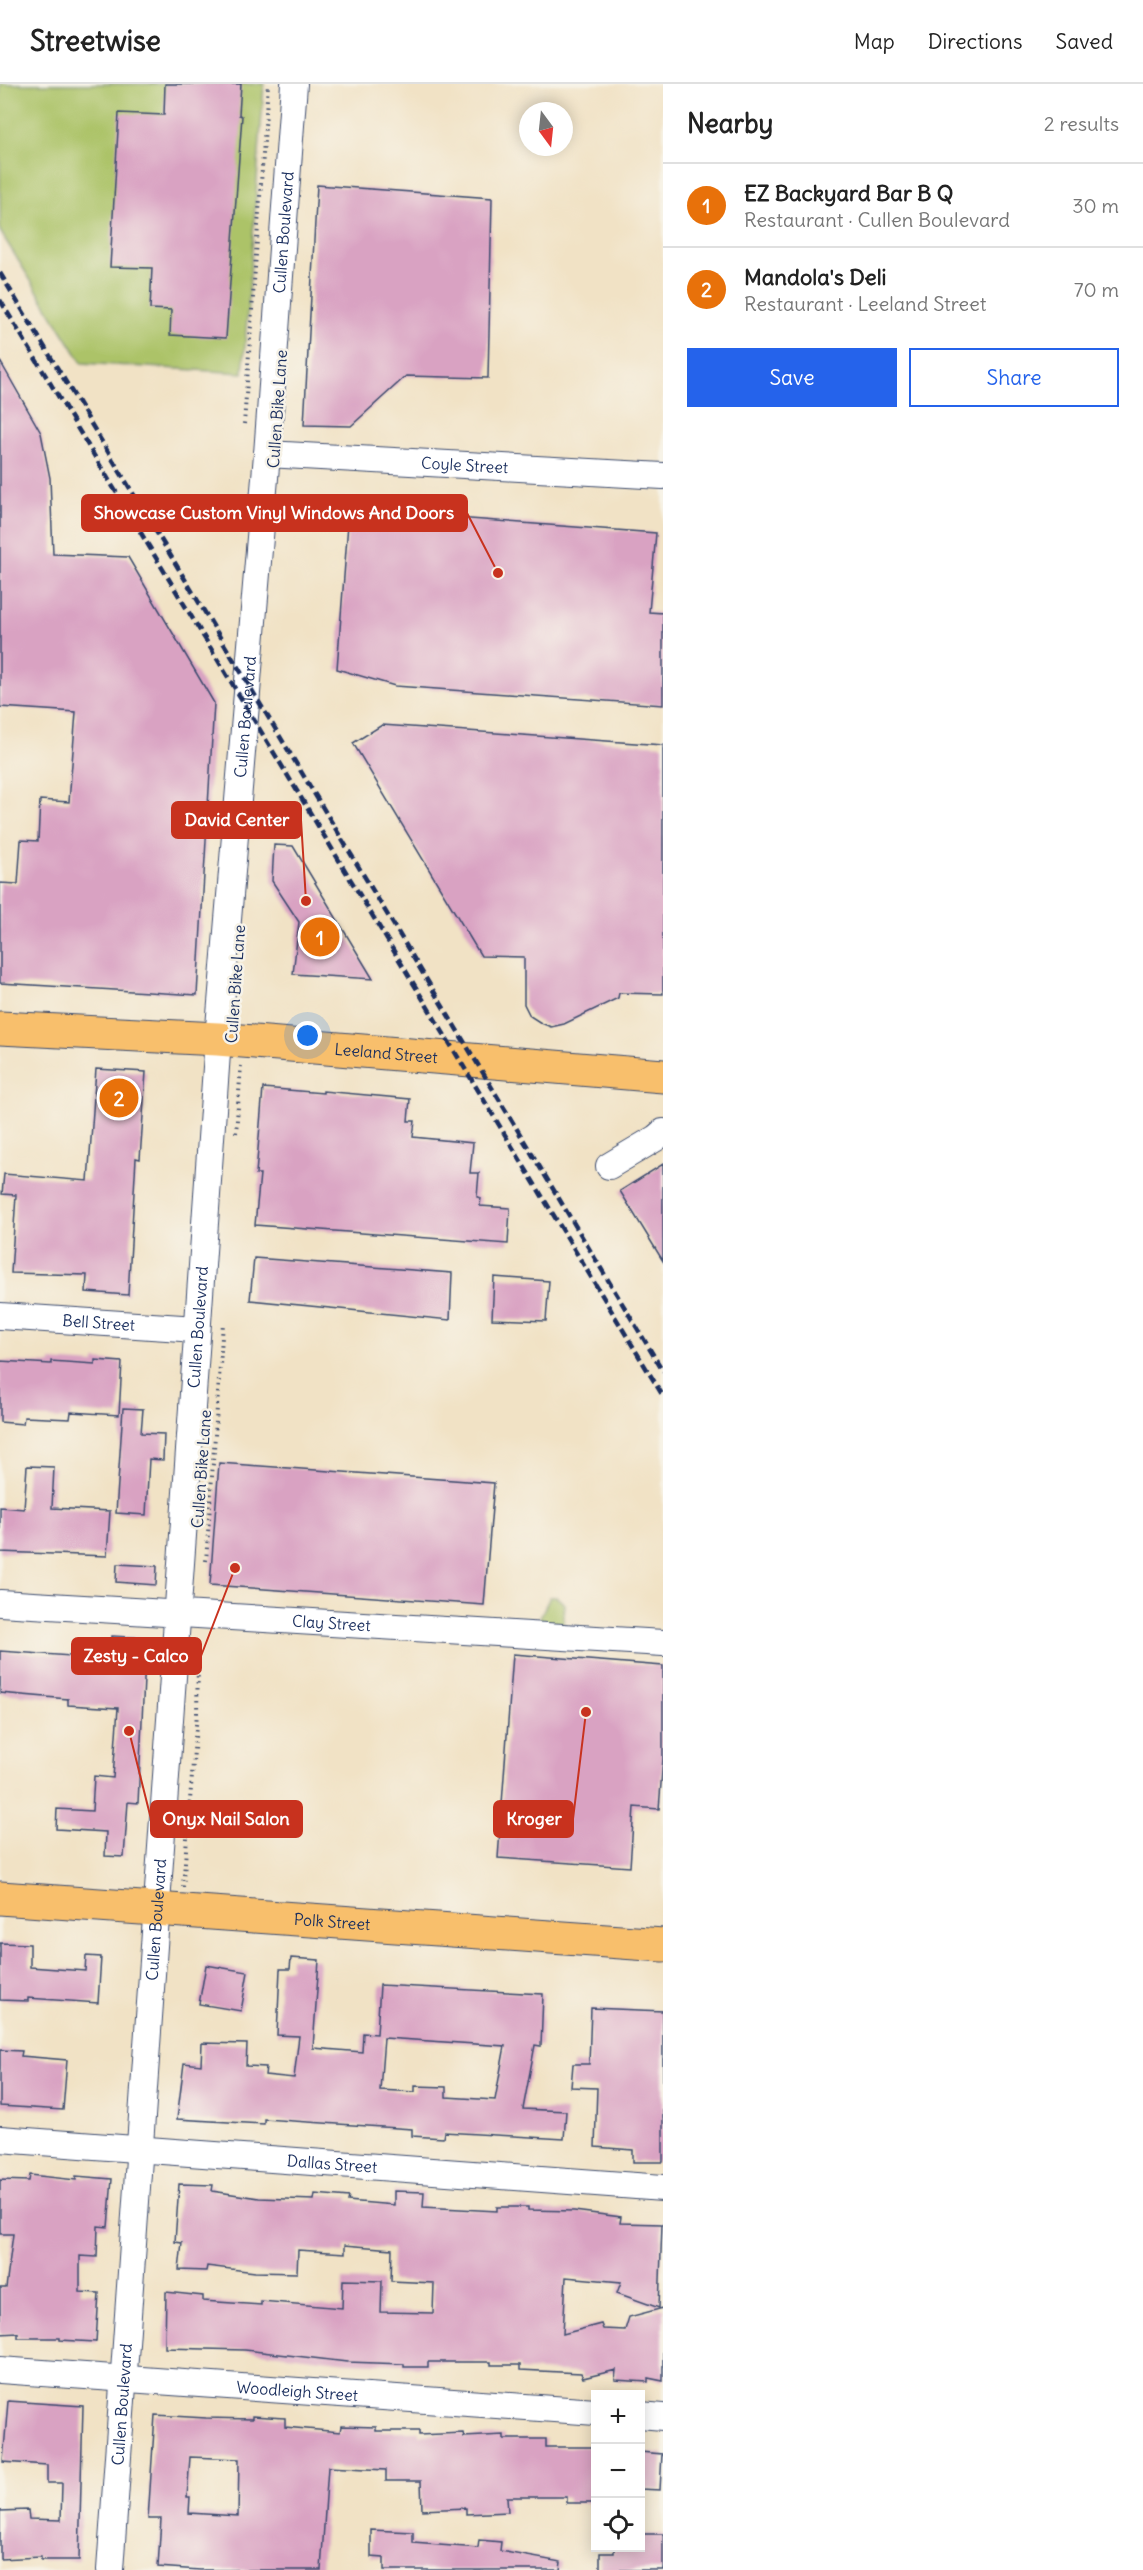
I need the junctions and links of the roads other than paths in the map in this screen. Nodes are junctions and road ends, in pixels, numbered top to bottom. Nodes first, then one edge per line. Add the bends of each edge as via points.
1 (294, 84) edge
2 (267, 454) junction
3 (663, 476) edge
4 (0, 1028) edge
5 (230, 1040) junction
6 (663, 1077) edge
7 (663, 1132) edge
8 (609, 1166) dead end
9 (0, 1317) edge
10 (197, 1329) junction
11 (0, 1603) edge
12 (177, 1615) junction
13 (663, 1643) edge
14 (0, 1898) edge
15 (157, 1909) junction
16 (663, 1945) edge
17 (0, 2139) edge
18 (141, 2150) junction
19 (663, 2188) edge
20 (0, 2370) edge
21 (124, 2379) junction
22 (591, 2412) edge
23 (645, 2415) edge
24 (663, 2417) edge
25 (110, 2570) edge

1 - 2 street, Cullen Boulevard
2 - 3 street, Coyle Street
2 - 5 street, Cullen Boulevard
4 - 5 main road, Leeland Street
5 - 6 main road, Leeland Street
5 - 10 street, Cullen Boulevard
7 - 8 street
9 - 10 street, Bell Street
10 - 12 street, Cullen Boulevard
11 - 12 street, Clay Street
12 - 13 street, Clay Street
12 - 15 street, Cullen Boulevard
14 - 15 main road, Polk Street
15 - 16 main road, Polk Street
15 - 18 street, Cullen Boulevard
17 - 18 street, Dallas Street
18 - 19 street, Dallas Street
18 - 21 street, Cullen Boulevard
20 - 21 street, Woodleigh Street
21 - 22 street, Woodleigh Street
21 - 25 street, Cullen Boulevard
23 - 24 street

